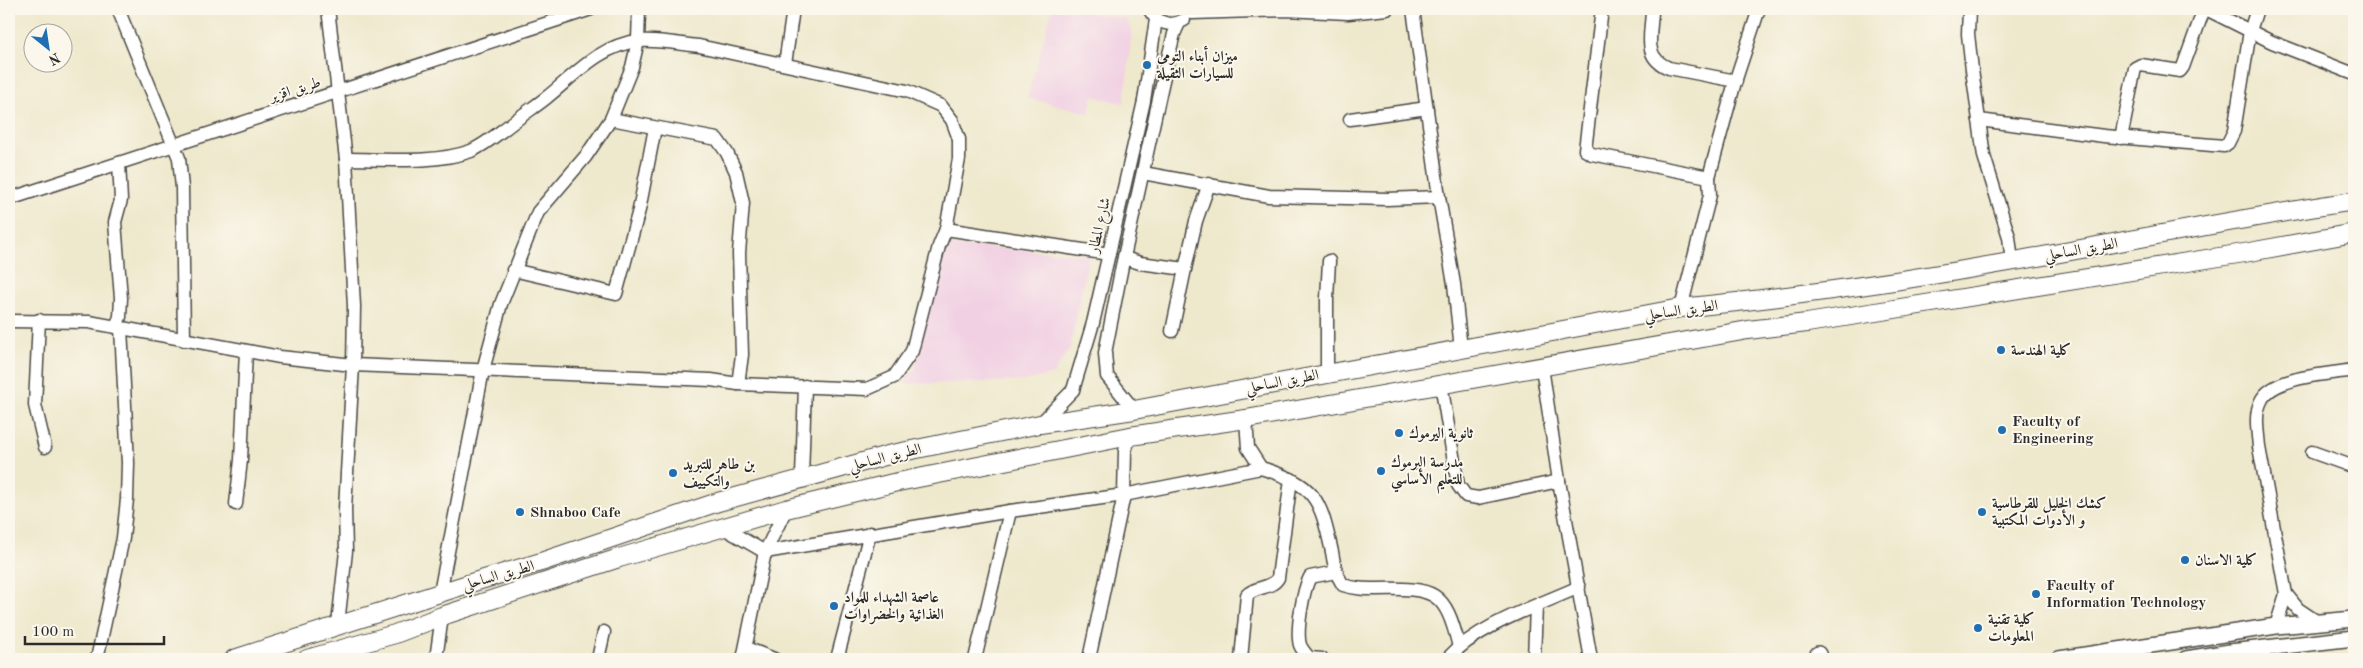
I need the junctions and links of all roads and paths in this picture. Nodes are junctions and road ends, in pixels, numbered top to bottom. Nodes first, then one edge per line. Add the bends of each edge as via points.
1 (118, 9) edge
2 (328, 9) edge
3 (591, 9) edge
4 (639, 9) edge
5 (794, 9) edge
6 (1387, 9) edge
7 (1413, 9) edge
8 (1602, 9) edge
9 (1652, 9) edge
10 (1759, 9) edge
11 (1969, 9) edge
12 (2205, 9) edge
13 (2256, 9) edge
14 (1282, 10) edge
15 (1193, 11) edge
16 (1153, 14) edge
17 (1179, 23) junction
18 (2250, 31) junction
19 (638, 42) junction
20 (785, 64) junction
21 (2354, 74) edge
22 (1736, 81) junction
23 (339, 93) junction
24 (1427, 108) junction
25 (611, 119) junction
26 (1350, 119) dead end
27 (1979, 120) junction
28 (656, 128) junction
29 (2121, 138) junction
30 (173, 144) junction
31 (346, 159) junction
32 (119, 163) junction
33 (1143, 173) junction
34 (1709, 177) junction
35 (1209, 184) junction
36 (1439, 197) junction
37 (9, 199) edge
38 (2354, 201) edge
39 (946, 229) junction
40 (2354, 233) edge
41 (1108, 254) junction
42 (1124, 258) junction
43 (1330, 261) dead end
44 (2012, 262) junction
45 (1185, 269) junction
46 (513, 270) junction
47 (1806, 293) junction
48 (1745, 302) junction
49 (1681, 308) junction
50 (39, 320) junction
51 (9, 322) edge
52 (1093, 323) junction
53 (1807, 323) junction
54 (119, 327) junction
55 (1111, 327) junction
56 (1748, 330) junction
57 (1172, 331) dead end
58 (184, 340) junction
59 (1461, 349) junction
60 (246, 351) junction
61 (353, 365) junction
62 (1542, 367) junction
63 (483, 370) junction
64 (2354, 370) edge
65 (1327, 372) junction
66 (738, 384) junction
67 (1440, 384) junction
68 (805, 386) junction
69 (1134, 410) junction
70 (1246, 419) junction
71 (1040, 424) junction
72 (1130, 436) junction
73 (44, 447) dead end
74 (2312, 452) dead end
75 (2354, 467) edge
76 (1261, 468) junction
77 (802, 477) junction
78 (1291, 479) junction
79 (1559, 481) junction
80 (1124, 496) junction
81 (236, 504) dead end
82 (786, 509) junction
83 (1010, 511) junction
84 (722, 527) junction
85 (870, 533) junction
86 (765, 552) junction
87 (1336, 572) junction
88 (1579, 587) junction
89 (440, 592) junction
90 (2286, 594) junction
91 (1536, 606) junction
92 (442, 616) junction
93 (2354, 619) edge
94 (2316, 621) junction
95 (338, 624) junction
96 (2276, 626) junction
97 (604, 632) dead end
98 (2354, 638) edge
99 (1459, 646) junction
100 (744, 654) edge
101 (2255, 654) edge
102 (325, 656) edge
103 (2202, 658) edge
104 (97, 659) edge
105 (234, 659) edge
106 (308, 659) edge
107 (436, 659) edge
108 (598, 659) edge
109 (774, 659) edge
110 (837, 659) edge
111 (975, 659) edge
112 (1090, 659) edge
113 (1241, 659) edge
114 (1322, 659) edge
115 (1448, 659) edge
116 (1534, 659) edge
117 (1591, 659) edge
118 (2059, 659) edge
119 (2186, 659) edge

1 - 30 street
2 - 23 street
3 - 23 street, طريق اقزير
4 - 19 street
5 - 20 street
6 - 14 street via 1348,13
7 - 24 street
8 - 34 street via 1585,150
9 - 22 street via 1651,54 1660,64
10 - 22 street
11 - 27 street via 1968,34
12 - 18 street
12 - 29 street via 2180,71 2141,65 2134,68
13 - 18 street
14 - 15 street
15 - 17 street
16 - 17 street via 1167,24
16 - 41 street, شارع المطار via 1144,101
17 - 33 street, شارع المطار
18 - 21 street
18 - 29 street via 2234,131 2228,143 2217,146
19 - 20 street via 664,40
19 - 25 street via 632,67
19 - 31 street via 608,50 483,145 470,151 427,158
20 - 39 street via 907,91 941,106 952,120 959,139 959,159
22 - 34 street
23 - 30 street, طريق اقزير
23 - 31 street
24 - 26 street
24 - 36 street
25 - 28 street
25 - 46 street via 586,156 538,212
27 - 29 street
27 - 44 street via 1984,156 2009,236
28 - 46 street via 639,210 616,294
28 - 66 street via 717,139 736,172 743,203 739,253 742,355
30 - 32 street, طريق اقزير
30 - 58 street via 182,180
31 - 61 street via 354,306
32 - 37 street, طريق اقزير
32 - 54 street via 121,205 115,222 121,298
33 - 35 street
33 - 42 street, شارع المطار
34 - 49 street via 1710,195
35 - 36 street via 1269,196
35 - 45 street
36 - 59 street
38 - 44 highway, الطريق الساحلي
39 - 41 street
39 - 68 street via 912,351 894,377 866,389
40 - 53 highway, الطريق الساحلي
41 - 52 street, شارع المطار
42 - 45 street
42 - 55 street, شارع المطار
43 - 65 street
44 - 47 highway, الطريق الساحلي
45 - 57 street
46 - 63 street
47 - 48 highway, الطريق الساحلي
47 - 53 highway via 1797,310
48 - 49 highway, الطريق الساحلي
48 - 56 highway via 1757,313 1754,325
49 - 59 highway, الطريق الساحلي
50 - 51 street
50 - 54 street
50 - 73 street via 35,405
52 - 55 street
52 - 71 street, شارع المطار via 1073,390
53 - 56 highway, الطريق الساحلي
54 - 58 street
54 - 104 street via 128,463 127,499 123,538
55 - 69 street, شارع المطار via 1105,353 1107,376
56 - 62 highway, الطريق الساحلي
58 - 60 street
59 - 65 highway, الطريق الساحلي
60 - 61 street
60 - 81 street
61 - 63 street
61 - 95 street via 345,509 346,551
62 - 67 highway, الطريق الساحلي
62 - 79 street
63 - 66 street via 711,380
63 - 89 street
64 - 90 street via 2280,384 2266,393 2258,407 2259,447
65 - 69 highway, الطريق الساحلي
66 - 68 street
67 - 70 highway, الطريق الساحلي
67 - 79 street via 1458,485 1466,496 1486,497
68 - 77 street
69 - 71 highway, الطريق الساحلي
70 - 72 highway, الطريق الساحلي
70 - 76 street via 1248,448
71 - 77 highway, الطريق الساحلي via 892,454
72 - 80 street via 1125,451
72 - 82 highway, الطريق الساحلي via 943,472
74 - 75 street
76 - 78 street
76 - 80 street
77 - 89 highway, الطريق الساحلي
78 - 87 street via 1306,487 1323,512
78 - 113 street via 1278,578 1247,595
79 - 88 street
80 - 83 street
80 - 112 street
82 - 84 highway, الطريق الساحلي
82 - 86 street
83 - 85 street
83 - 111 street
84 - 86 street
84 - 92 highway, الطريق الساحلي
85 - 86 street
85 - 110 street
86 - 100 street
87 - 99 street via 1343,585 1352,588 1419,590 1439,598 1452,619
87 - 114 street via 1310,577 1303,604 1300,646 1310,658
88 - 91 street
88 - 117 street
89 - 95 highway, الطريق الساحلي
90 - 94 street via 2298,609
90 - 96 street
91 - 99 street
91 - 116 street
92 - 102 highway, الطريق الساحلي
92 - 107 street
93 - 94 main road
94 - 96 main road
95 - 105 highway, الطريق الساحلي
96 - 118 main road
97 - 108 street
98 - 101 main road
99 - 115 street
100 - 109 street
101 - 103 main road
102 - 106 highway, الطريق الساحلي
103 - 119 main road

